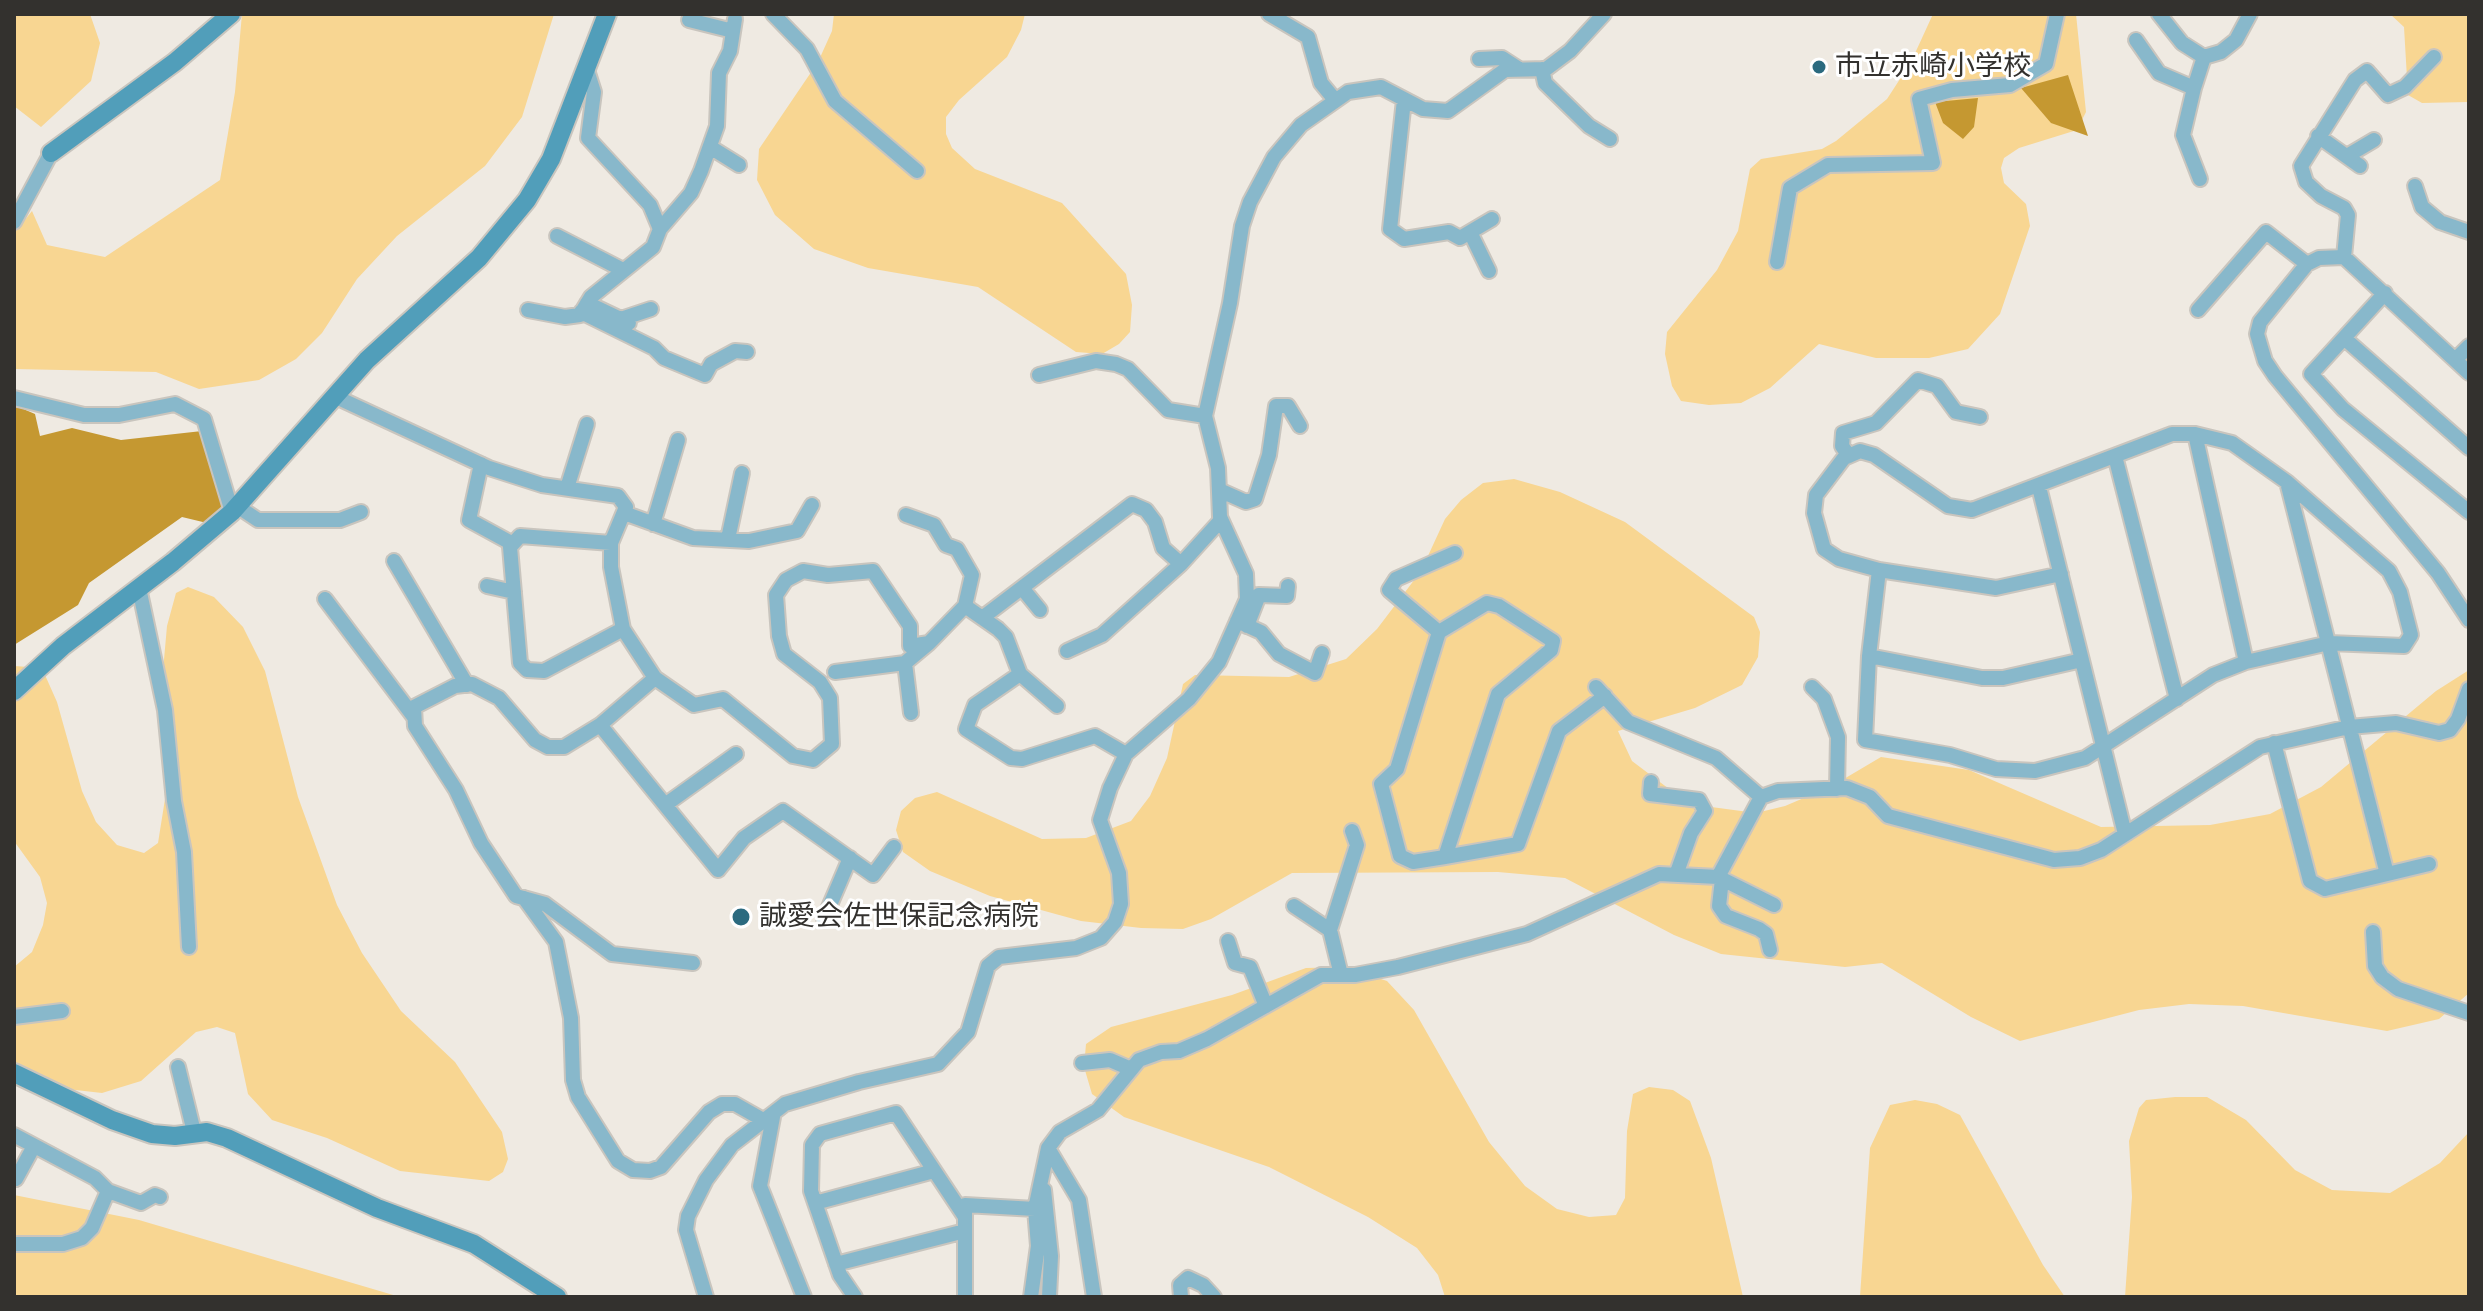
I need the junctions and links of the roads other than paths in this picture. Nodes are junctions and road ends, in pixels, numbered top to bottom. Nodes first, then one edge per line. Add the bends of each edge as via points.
1 (231, 14) edge
2 (607, 14) edge
3 (773, 14) edge
4 (1269, 14) edge
5 (1604, 14) edge
6 (2057, 14) edge
7 (2159, 14) edge
8 (2250, 14) edge
9 (689, 20) dead end
10 (2136, 40) dead end
11 (2204, 57) junction
12 (2434, 57) dead end
13 (1479, 59) dead end
14 (2410, 59) dead end
15 (1542, 69) junction
16 (587, 70) junction
17 (1519, 70) junction
18 (2422, 70) junction
19 (2194, 88) junction
20 (1335, 100) junction
21 (1404, 100) junction
22 (2318, 136) junction
23 (1610, 139) dead end
24 (2374, 140) dead end
25 (710, 147) junction
26 (51, 153) joint
27 (2347, 156) junction
28 (739, 165) dead end
29 (2360, 166) dead end
30 (917, 171) dead end
31 (2200, 179) dead end
32 (2415, 186) dead end
33 (1492, 219) dead end
34 (14, 222) edge
35 (660, 229) junction
36 (1470, 232) junction
37 (2469, 232) edge
38 (557, 236) dead end
39 (2344, 257) junction
40 (1777, 262) dead end
41 (2307, 264) junction
42 (623, 270) junction
43 (1489, 271) dead end
44 (2385, 293) junction
45 (584, 307) junction
46 (651, 309) dead end
47 (528, 310) dead end
48 (2198, 310) dead end
49 (2344, 338) junction
50 (2469, 346) edge
51 (747, 352) dead end
52 (2455, 360) junction
53 (2469, 373) edge
54 (1039, 375) dead end
55 (336, 397) junction
56 (14, 398) edge
57 (1205, 416) junction
58 (1980, 417) dead end
59 (587, 424) dead end
60 (1300, 426) dead end
61 (2195, 434) junction
62 (678, 440) dead end
63 (2469, 448) edge
64 (1849, 456) junction
65 (2115, 456) junction
66 (481, 464) junction
67 (742, 473) dead end
68 (2287, 482) junction
69 (2039, 487) junction
70 (567, 488) junction
71 (1219, 490) junction
72 (812, 505) dead end
73 (235, 509) junction
74 (2469, 512) edge
75 (624, 513) junction
76 (906, 515) dead end
77 (355, 520) dead end
78 (1221, 520) junction
79 (653, 524) junction
80 (728, 539) junction
81 (611, 543) junction
82 (513, 544) junction
83 (1447, 551) dead end
84 (394, 561) dead end
85 (1181, 564) junction
86 (1879, 570) junction
87 (2061, 574) junction
88 (487, 586) dead end
89 (1288, 586) dead end
90 (139, 588) junction
91 (1022, 588) junction
92 (514, 592) junction
93 (325, 599) dead end
94 (965, 606) junction
95 (1040, 610) dead end
96 (982, 618) junction
97 (2469, 620) edge
98 (1242, 623) junction
99 (623, 629) junction
100 (1439, 632) junction
101 (929, 643) junction
102 (2329, 643) junction
103 (1067, 651) dead end
104 (1322, 653) dead end
105 (1869, 656) junction
106 (2082, 660) junction
107 (2246, 662) junction
108 (905, 663) junction
109 (835, 672) dead end
110 (1020, 674) junction
111 (655, 678) junction
112 (467, 685) junction
113 (1812, 687) dead end
114 (2469, 689) edge
115 (14, 691) edge
116 (2177, 699) junction
117 (1057, 706) dead end
118 (911, 713) dead end
119 (415, 719) junction
120 (600, 725) junction
121 (2349, 727) junction
122 (2274, 743) junction
123 (2103, 745) junction
124 (736, 754) dead end
125 (1126, 754) junction
126 (1837, 789) junction
127 (1650, 794) dead end
128 (1761, 797) junction
129 (665, 805) junction
130 (1352, 831) dead end
131 (2125, 834) junction
132 (894, 847) dead end
133 (1445, 857) junction
134 (850, 858) junction
135 (2429, 864) dead end
136 (2387, 874) junction
137 (1676, 875) junction
138 (1720, 878) junction
139 (524, 898) junction
140 (1774, 905) dead end
141 (1294, 906) dead end
142 (824, 919) dead end
143 (1330, 930) junction
144 (2373, 932) dead end
145 (1228, 941) dead end
146 (189, 947) dead end
147 (1770, 950) dead end
148 (693, 963) dead end
149 (1341, 975) junction
150 (1266, 1006) junction
151 (62, 1011) dead end
152 (2469, 1013) edge
153 (14, 1017) edge
154 (1082, 1063) dead end
155 (178, 1067) dead end
156 (1131, 1069) junction
157 (14, 1073) edge
158 (769, 1119) junction
159 (194, 1132) junction
160 (14, 1135) edge
161 (34, 1146) junction
162 (1048, 1148) junction
163 (20, 1160) edge
164 (934, 1171) junction
165 (16, 1179) edge
166 (1043, 1180) junction
167 (108, 1191) junction
168 (160, 1197) dead end
169 (815, 1203) junction
170 (1035, 1209) junction
171 (965, 1224) junction
172 (14, 1244) edge
173 (836, 1264) junction
174 (557, 1297) edge
175 (706, 1297) edge
176 (804, 1297) edge
177 (855, 1297) edge
178 (965, 1297) edge
179 (1031, 1297) edge
180 (1049, 1297) edge
181 (1094, 1297) edge
182 (1181, 1297) edge
183 (1214, 1297) edge

1 - 26 street
2 - 16 street
3 - 30 street via 807,49 835,101
4 - 20 street via 1308,37 1321,83
5 - 15 street via 1570,51
6 - 40 street via 2046,64 2010,85 1919,99 1933,163 1828,165 1790,188
7 - 11 street via 2182,43
8 - 11 street via 2236,40
9 - 25 street via 734,25 719,73 717,126
10 - 19 street via 2159,73
11 - 19 street
12 - 18 street
13 - 17 street via 1502,58
14 - 18 street
15 - 17 street
15 - 23 street via 1545,83
16 - 35 street via 594,92 588,138 643,196
16 - 55 street via 551,159 527,200 479,258 367,360
17 - 21 street via 1505,70 1448,111 1423,109
18 - 22 street via 2388,95 2367,71 2355,80
19 - 31 street via 2183,135
20 - 21 street via 1365,87 1381,87
20 - 57 street via 1301,125 1250,202
21 - 36 street via 1390,229 1404,239 1449,232 1460,238
22 - 27 street
22 - 39 street via 2301,166 2306,182 2348,215
24 - 27 street
25 - 28 street
25 - 35 street via 691,193
26 - 34 street
27 - 29 street
32 - 37 street via 2422,207 2440,222
33 - 36 street
35 - 42 street via 653,247
36 - 43 street
38 - 42 street
39 - 41 street
39 - 44 street
41 - 48 street via 2266,232
41 - 97 street via 2260,322 2257,344 2265,361 2438,573
42 - 45 street
44 - 49 street
44 - 52 street
45 - 46 street via 625,321
45 - 47 street via 565,317
45 - 51 street via 664,358 705,375 711,364 735,351
49 - 63 street
49 - 74 street via 2311,374 2343,409
50 - 52 street
52 - 53 street
54 - 57 street via 1096,361 1116,364 1128,369 1168,410
55 - 66 street
55 - 73 street
56 - 73 street via 84,415 119,415 175,404 204,419
57 - 71 street
58 - 64 street via 1956,412 1937,386 1918,380 1876,423 1843,433 1842,446
59 - 70 street
60 - 71 street via 1288,406 1276,406 1255,499 1246,502
61 - 65 street via 2172,434
61 - 68 street via 2232,443
61 - 107 street
62 - 79 street
64 - 69 street via 1860,451 1874,455 1948,506 1972,510
64 - 86 street via 1816,495 1814,513 1824,549
65 - 69 street
65 - 116 street
66 - 70 street
66 - 82 street via 469,520
67 - 80 street
68 - 102 street
68 - 102 street via 2389,571 2411,635 2404,646
69 - 87 street
70 - 75 street via 618,496
71 - 78 street
72 - 80 street via 807,520 790,534
73 - 77 street via 258,520
73 - 90 street
75 - 79 street
75 - 81 street
76 - 94 street via 934,525 946,545 957,549 972,575
78 - 85 street
78 - 98 street via 1246,574
79 - 80 street via 693,538
81 - 82 street via 520,536
81 - 99 street
82 - 92 street
83 - 100 street via 1396,579 1389,590
84 - 112 street
85 - 91 street via 1163,548 1146,510 1132,504
85 - 103 street via 1102,635
86 - 87 street via 1996,588
86 - 105 street
87 - 106 street
88 - 92 street
89 - 98 street via 1287,596 1259,595
90 - 115 street
90 - 146 street via 165,710 184,852
91 - 95 street
91 - 96 street
92 - 99 street via 520,663 527,670 544,671
93 - 119 street
94 - 96 street
94 - 101 street
96 - 110 street via 1006,637
98 - 104 street via 1261,632 1279,654 1315,673
98 - 125 street via 1189,699
99 - 111 street
100 - 133 street via 1397,769 1381,784 1400,856 1413,862
100 - 133 street via 1487,603 1553,641 1551,650 1498,694
101 - 108 street
101 - 111 street via 910,646 910,626 873,571 803,571 786,580 776,595 784,654 820,682 830,698 832,744 813,760 793,756 723,699 694,705
102 - 107 street
102 - 121 street
105 - 106 street via 1992,678
105 - 123 street via 1865,740 1996,769 2035,771 2085,758
106 - 123 street
107 - 116 street via 2213,675
108 - 109 street
108 - 118 street
110 - 117 street
110 - 125 street via 992,685 975,705 966,729 1011,758 1095,736
111 - 120 street
112 - 119 street via 414,707
112 - 120 street via 499,698 535,740 548,747 564,747
113 - 126 street via 1824,699 1838,737
114 - 121 street via 2450,730 2439,733 2396,723
116 - 123 street
119 - 139 street via 481,843 516,896
120 - 129 street
121 - 122 street
121 - 136 street
122 - 131 street
122 - 136 street via 2310,881 2325,889
123 - 131 street
124 - 129 street
125 - 158 street via 1100,820 1119,873 1121,904 1101,938 1076,948 999,957 988,966 968,1032 938,1064 785,1104
126 - 128 street via 1778,791
126 - 131 street via 1870,797 1888,816 2054,860 2080,858
127 - 137 street via 1699,800 1705,811
128 - 133 street via 1716,758 1628,722 1601,692 1559,731 1518,844
128 - 138 street
129 - 134 street via 718,870 744,838 783,811
130 - 143 street via 1357,845
132 - 134 street via 873,875
134 - 142 street
135 - 136 street
137 - 138 street
137 - 149 street via 1642,880 1527,934 1398,967
138 - 140 street
138 - 147 street via 1719,906 1726,916 1766,934
139 - 148 street via 545,904 612,954
139 - 158 street via 556,942 571,1018 578,1097 618,1161 633,1170 661,1167 722,1104
141 - 143 street
143 - 149 street
144 - 152 street via 2375,966 2382,977 2398,989
145 - 150 street via 1235,963 1250,967
149 - 150 street via 1321,975
150 - 156 street via 1179,1051 1139,1060
151 - 153 street via 37,1006
154 - 156 street via 1110,1060
155 - 159 street
156 - 162 street via 1098,1110 1060,1132
157 - 159 street via 152,1134
158 - 175 street via 732,1145 688,1216 686,1230
158 - 176 street via 760,1186
159 - 174 street via 227,1138 377,1208 474,1244
160 - 161 street
161 - 163 street
161 - 167 street via 95,1178
162 - 166 street
162 - 181 street via 1079,1200
163 - 165 street
164 - 169 street
164 - 169 street via 896,1113 820,1134 812,1145
164 - 171 street
166 - 170 street
166 - 180 street via 1051,1256
167 - 168 street via 141,1203
167 - 172 street via 82,1238 63,1244
169 - 173 street
170 - 171 street via 965,1205
170 - 179 street via 1038,1246
171 - 173 street
171 - 178 street
173 - 177 street
182 - 183 street via 1180,1285 1188,1278

